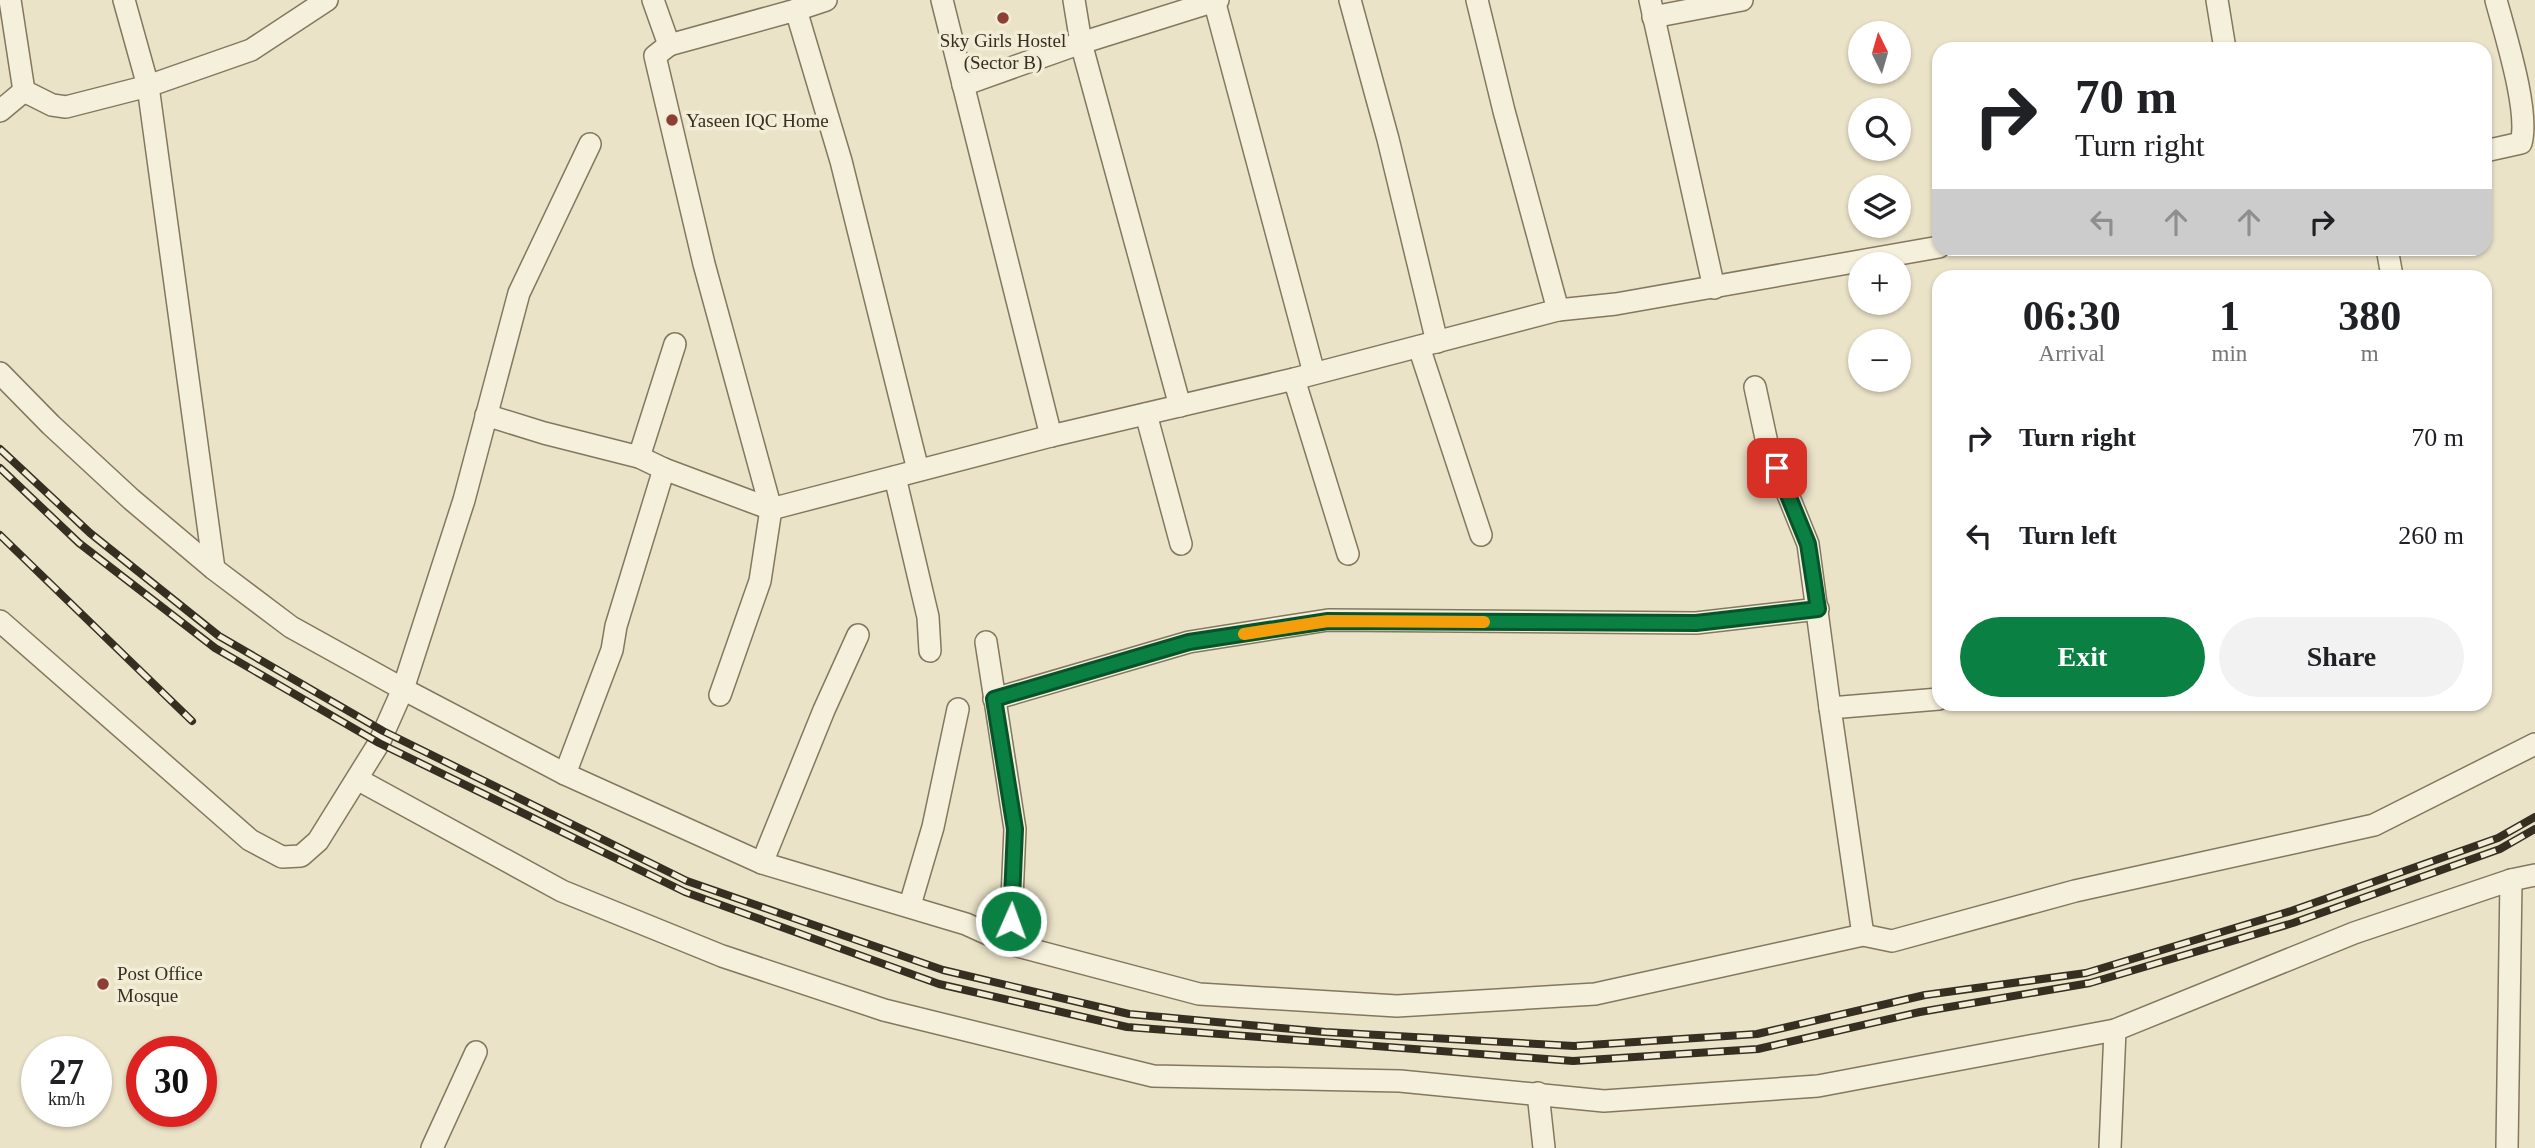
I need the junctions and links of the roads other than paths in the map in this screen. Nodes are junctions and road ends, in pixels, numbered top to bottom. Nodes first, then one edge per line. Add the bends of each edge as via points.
1 (10, 0) edge
2 (124, 0) edge
3 (327, 0) edge
4 (653, 0) edge
5 (827, 0) edge
6 (942, 0) edge
7 (1074, 0) edge
8 (1215, 0) edge
9 (1350, 0) edge
10 (1477, 0) edge
11 (1742, 0) edge
12 (2217, 0) edge
13 (2496, 0) edge
14 (1651, 8) edge
15 (796, 10) junction
16 (2224, 42) edge
17 (1081, 43) junction
18 (669, 45) junction
19 (2526, 74) edge
20 (963, 85) junction
21 (148, 86) junction
22 (23, 91) junction
23 (0, 111) edge
24 (590, 144) dead end
25 (2492, 149) edge
26 (1932, 248) edge
27 (1714, 288) junction
28 (1558, 310) junction
29 (675, 344) dead end
30 (1428, 344) junction
31 (0, 373) edge
32 (1304, 376) junction
33 (1755, 387) dead end
34 (1180, 406) junction
35 (1146, 414) junction
36 (486, 415) junction
37 (1051, 436) junction
38 (639, 457) junction
39 (664, 469) junction
40 (918, 470) junction
41 (895, 477) junction
42 (771, 509) junction
43 (1481, 535) dead end
44 (1181, 544) dead end
45 (1348, 554) dead end
46 (214, 569) junction
47 (1818, 609) junction
48 (0, 621) edge
49 (858, 635) dead end
50 (986, 642) dead end
51 (930, 650) dead end
52 (403, 690) junction
53 (720, 695) dead end
54 (994, 699) junction
55 (1932, 700) edge
56 (1830, 708) junction
57 (958, 709) dead end
58 (2535, 744) edge
59 (565, 775) junction
60 (357, 779) junction
61 (762, 863) junction
62 (2535, 875) edge
63 (2511, 880) junction
64 (910, 905) junction
65 (1863, 935) junction
66 (1010, 944) junction
67 (2115, 1030) junction
68 (476, 1052) dead end
69 (1538, 1093) junction
70 (432, 1148) edge
71 (1544, 1148) edge
72 (2110, 1148) edge
73 (2507, 1148) edge

1 - 22 street
2 - 21 street
3 - 21 street via 251,50
4 - 18 street
5 - 15 street
6 - 20 street
7 - 17 street
8 - 17 street
8 - 32 street
9 - 30 street via 1388,139
10 - 28 street
11 - 14 street
12 - 16 street
13 - 19 street
14 - 27 street
15 - 18 street
15 - 40 street via 841,162
17 - 20 street
17 - 34 street
18 - 42 street via 654,57
19 - 25 street via 2521,143
20 - 37 street
21 - 22 street via 66,107
21 - 46 street
22 - 23 street
24 - 36 street via 519,293
26 - 27 street
27 - 28 street
28 - 30 street
29 - 38 street
30 - 32 street
30 - 43 street
31 - 46 street via 131,499
32 - 34 street
32 - 45 street
33 - 47 street via 1767,443 1808,544
34 - 35 street
35 - 37 street
35 - 44 street
36 - 38 street
36 - 52 street
37 - 40 street
38 - 39 street
39 - 42 street
39 - 59 street via 612,650
40 - 41 street
41 - 42 street
41 - 51 street via 928,617
42 - 53 street via 760,581
46 - 52 street via 291,627
47 - 54 street via 1696,623 1328,621 1189,642
47 - 56 street
48 - 60 street via 250,840 282,857 301,856 318,841
49 - 61 street
50 - 54 street
52 - 59 street
52 - 60 street
54 - 66 street via 1015,829
55 - 56 street
56 - 65 street
57 - 64 street via 933,827
58 - 65 street via 2374,825 2076,891 1892,941
59 - 61 street
60 - 69 street via 562,891 722,956 884,1010 1153,1076 1400,1081
61 - 64 street
62 - 63 street
63 - 67 street via 2354,933
63 - 73 street
64 - 66 street
65 - 66 street via 1595,994 1397,1006 1199,994
67 - 69 street via 1818,1086 1605,1101
67 - 72 street
68 - 70 street
69 - 71 street

